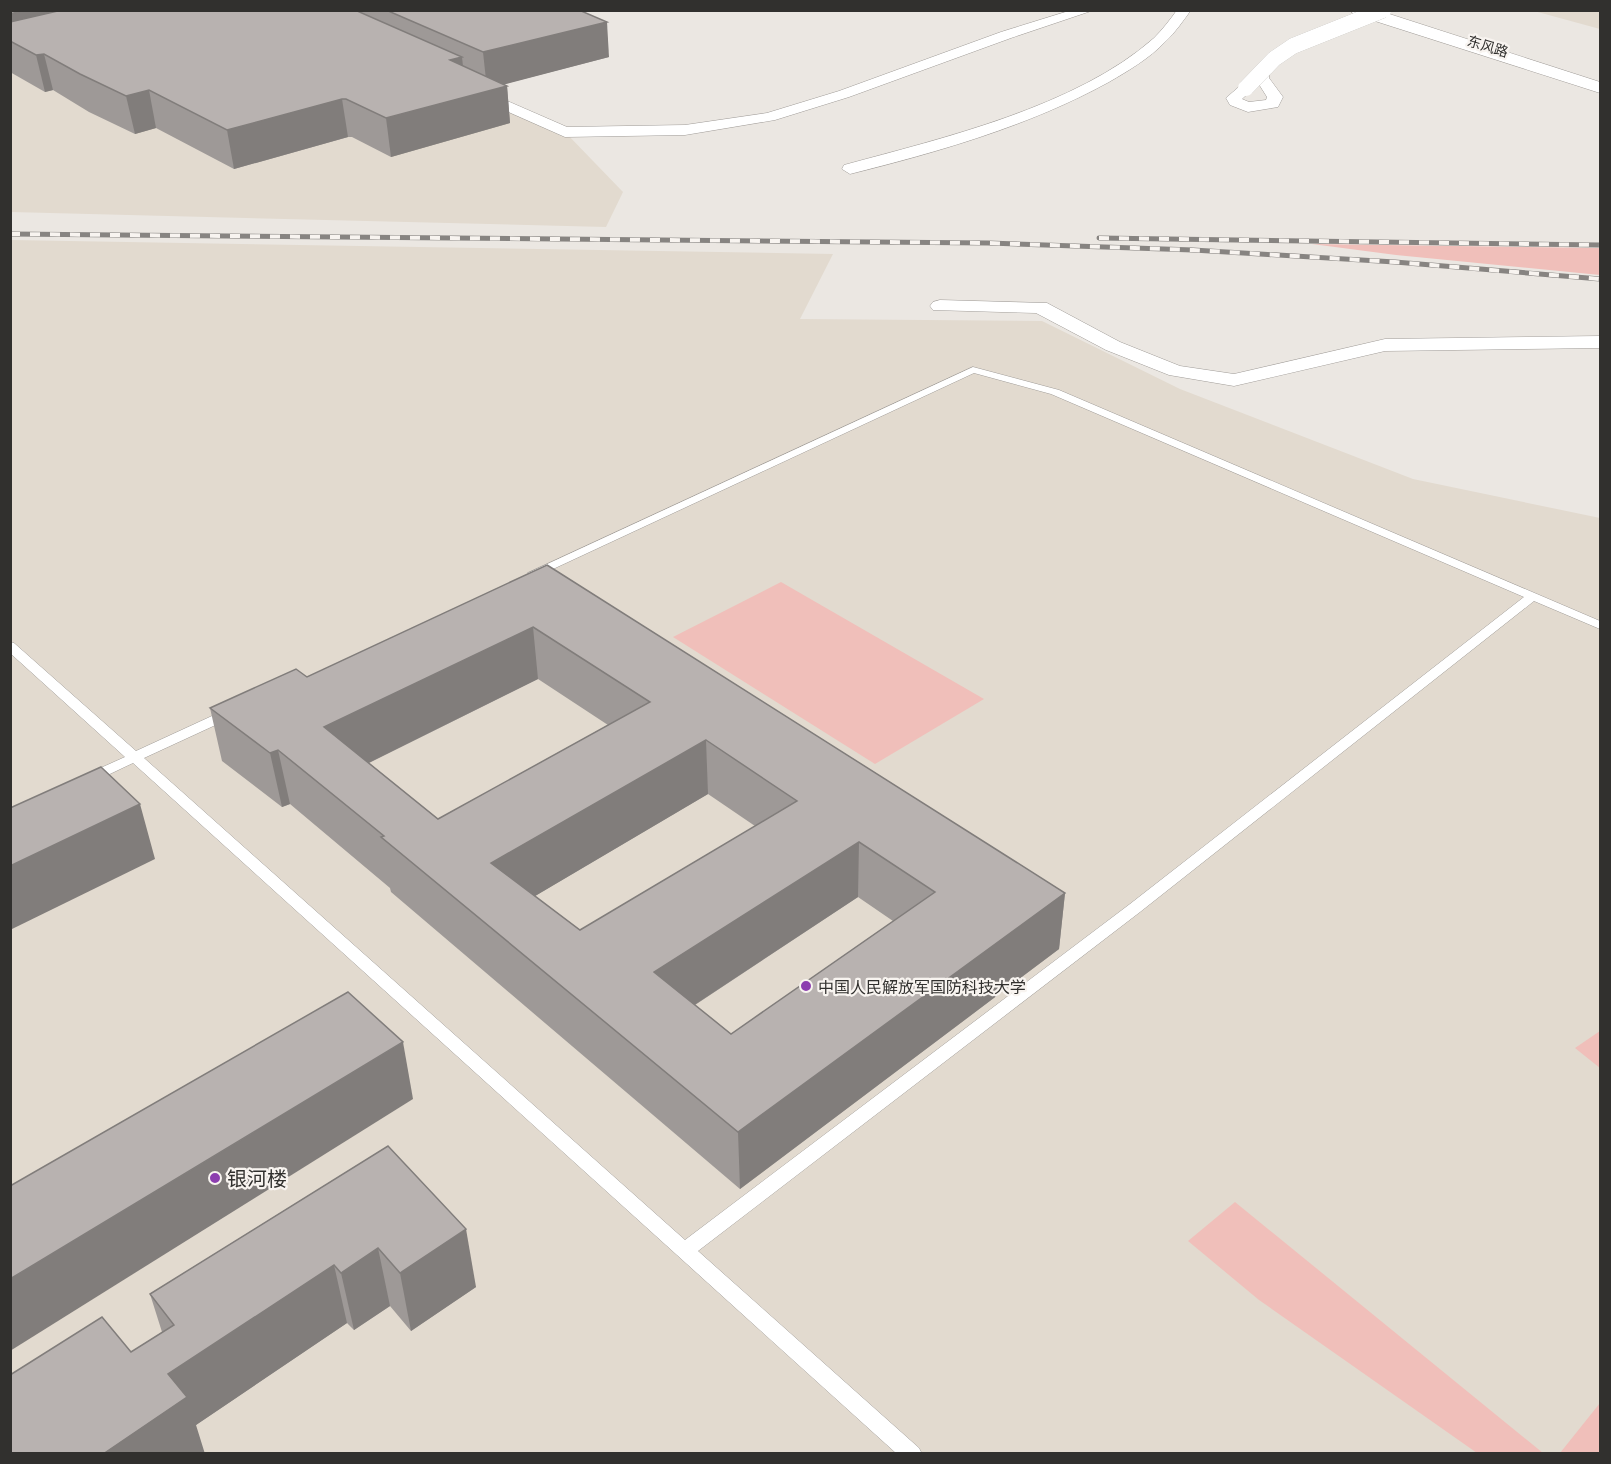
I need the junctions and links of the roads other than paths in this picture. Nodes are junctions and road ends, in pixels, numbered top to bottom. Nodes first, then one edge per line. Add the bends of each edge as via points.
1 (1088, 10) edge
2 (1185, 10) edge
3 (1359, 10) edge
4 (1399, 10) edge
5 (1379, 12) edge
6 (1278, 57) junction
7 (1600, 72) edge
8 (1600, 81) edge
9 (467, 88) edge
10 (1600, 88) edge
11 (850, 169) dead end
12 (940, 306) dead end
13 (1600, 342) edge
14 (519, 580) edge
15 (1533, 596) junction
16 (1600, 625) edge
17 (10, 646) edge
18 (241, 708) edge
19 (134, 758) junction
20 (82, 782) edge
21 (685, 1250) junction
22 (912, 1454) edge

1 - 9 street via 769,117 685,130 565,132
2 - 11 street via 1177,24 1139,58 1094,85 951,141
3 - 5 main road
4 - 7 main road, 东风路
5 - 6 street
5 - 8 main road, 东风路
5 - 10 main road
6 - 6 street, bridge via 1262,69 1262,78 1275,97 1273,104 1248,106 1235,102 1234,98 1246,88
12 - 13 street via 1040,308 1113,346 1176,370 1234,380 1385,345
14 - 15 lane via 973,370 1055,392
15 - 16 lane
15 - 21 lane via 1135,908
17 - 19 lane
18 - 19 lane
19 - 20 lane
19 - 21 lane
21 - 22 lane

